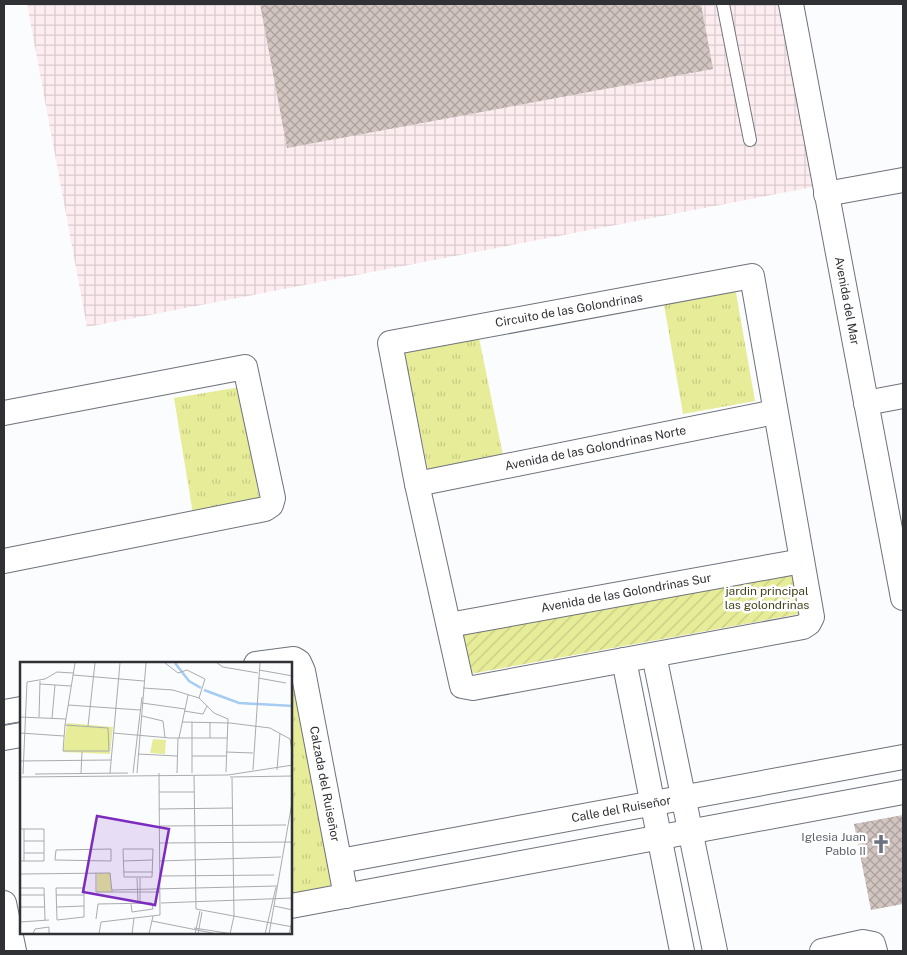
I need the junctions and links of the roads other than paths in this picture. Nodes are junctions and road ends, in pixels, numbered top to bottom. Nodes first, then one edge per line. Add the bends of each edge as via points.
1 (723, 4) edge
2 (791, 4) edge
3 (750, 140) dead end
4 (903, 180) edge
5 (826, 194) junction
6 (903, 396) edge
7 (866, 403) junction
8 (775, 412) junction
9 (4, 413) edge
10 (417, 484) junction
11 (4, 561) edge
12 (802, 561) junction
13 (903, 593) edge
14 (449, 625) junction
15 (654, 655) junction
16 (624, 660) junction
17 (266, 662) edge
18 (20, 709) edge
19 (4, 712) edge
20 (20, 735) edge
21 (4, 738) edge
22 (903, 757) edge
23 (903, 792) edge
24 (683, 797) junction
25 (652, 802) junction
26 (690, 830) junction
27 (659, 836) junction
28 (340, 861) junction
29 (346, 896) junction
30 (4, 903) edge
31 (292, 906) edge
32 (14, 951) edge
33 (682, 951) edge
34 (715, 951) edge
35 (822, 951) edge
36 (875, 951) edge

1 - 3 lane
2 - 5 street, Avenida del Mar
4 - 5 street
5 - 7 street, Avenida del Mar
6 - 7 street
7 - 13 street, Avenida del Mar
8 - 10 street, Avenida de las Golondrinas Norte
8 - 10 street, Circuito de las Golondrinas via 752,276 390,343
8 - 12 street, Circuito de las Golondrinas
9 - 11 street via 245,367 273,498 265,509
10 - 14 street, Circuito de las Golondrinas
12 - 14 street, Avenida de las Golondrinas Sur
12 - 15 street, Circuito de las Golondrinas via 812,617 803,627
14 - 16 street, Circuito de las Golondrinas via 460,680 467,688
15 - 16 street, Circuito de las Golondrinas
15 - 24 street
16 - 25 street
17 - 28 street, Calzada del Ruiseñor via 285,658 299,662
18 - 19 street
20 - 21 street
22 - 24 street, Calle del Ruiseñor
23 - 26 street
24 - 25 street, Calle del Ruiseñor
24 - 26 street
25 - 27 street
25 - 28 street, Calle del Ruiseñor
26 - 27 street
26 - 34 street
27 - 29 street
27 - 33 street
28 - 29 street, Calzada del Ruiseñor
29 - 31 street
30 - 32 street
35 - 36 street via 864,942 873,944

